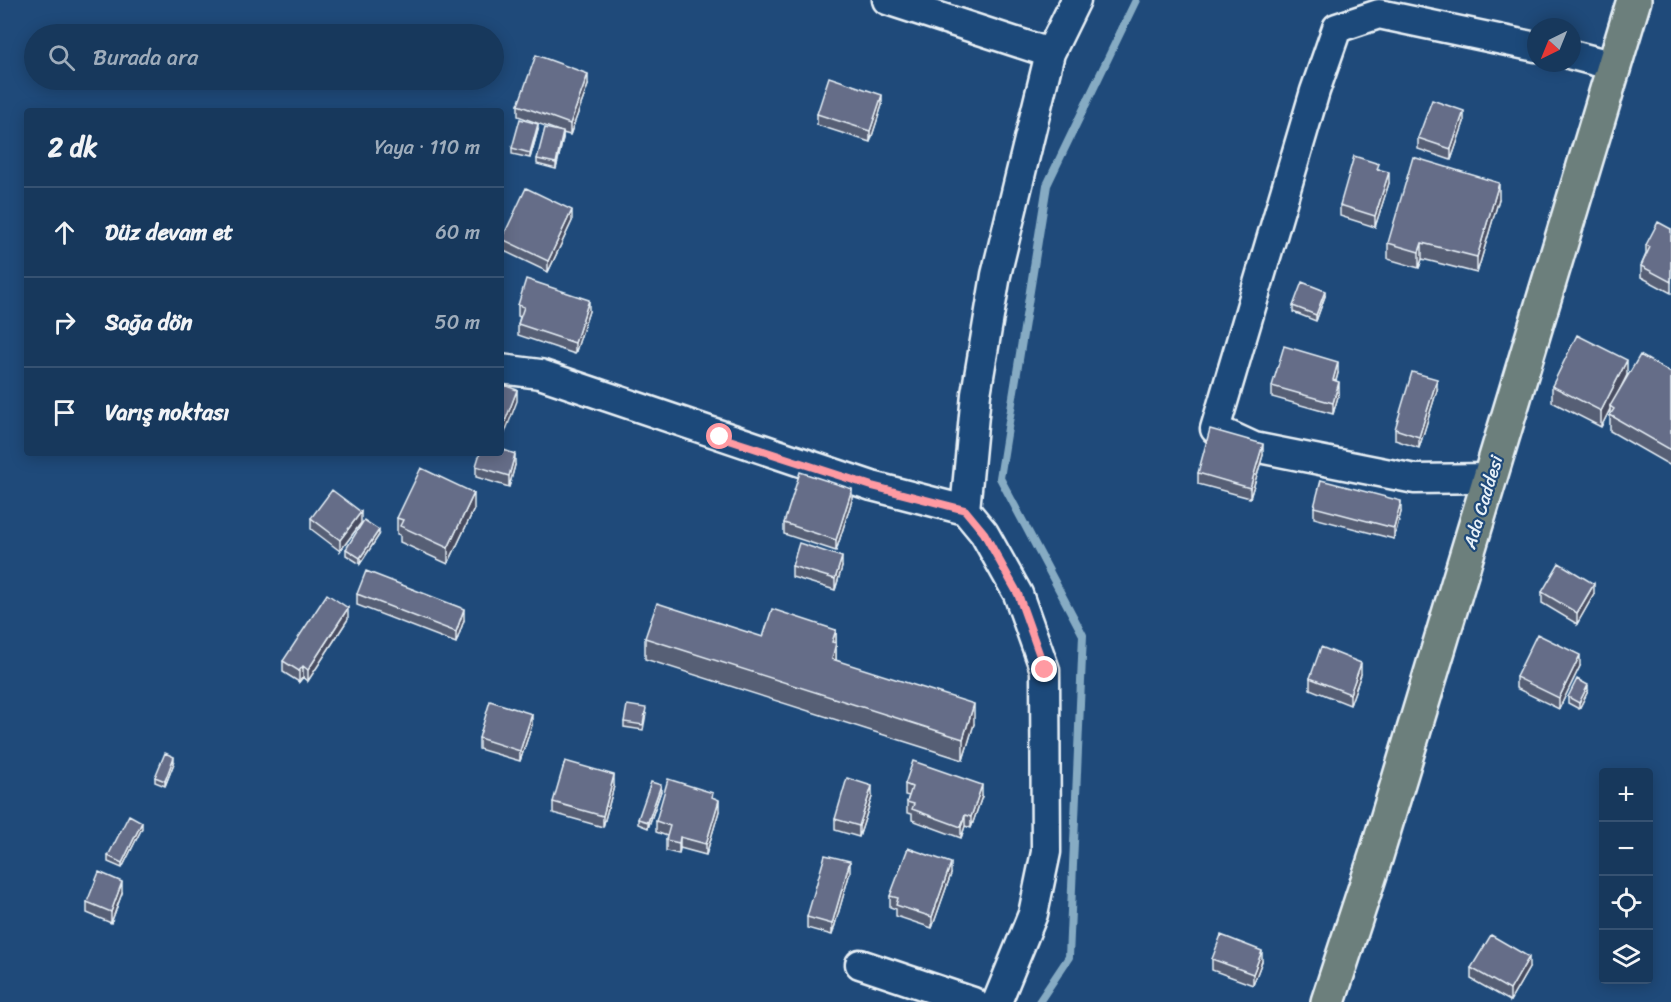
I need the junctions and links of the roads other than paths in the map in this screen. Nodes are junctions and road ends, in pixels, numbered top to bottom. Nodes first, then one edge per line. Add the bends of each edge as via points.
1 (887, 0) edge
2 (1076, 0) edge
3 (1634, 0) edge
4 (1527, 45) edge
5 (1050, 53) junction
6 (1581, 57) edge
7 (1614, 66) junction
8 (504, 369) edge
9 (1490, 478) junction
10 (965, 510) junction
11 (861, 964) dead end
12 (973, 1002) edge
13 (997, 1002) edge
14 (1328, 1002) edge

1 - 5 street
2 - 5 street
3 - 7 main road, Ada Caddesi
4 - 9 street via 1379,14 1337,28 1215,429 1254,447 1416,479
5 - 10 street via 996,275 976,394
6 - 7 street
7 - 9 main road, Ada Caddesi
8 - 10 street via 540,374 861,483
9 - 14 main road, Ada Caddesi
10 - 13 street via 984,533 1018,594 1045,670 1046,852 1033,914
11 - 12 street

